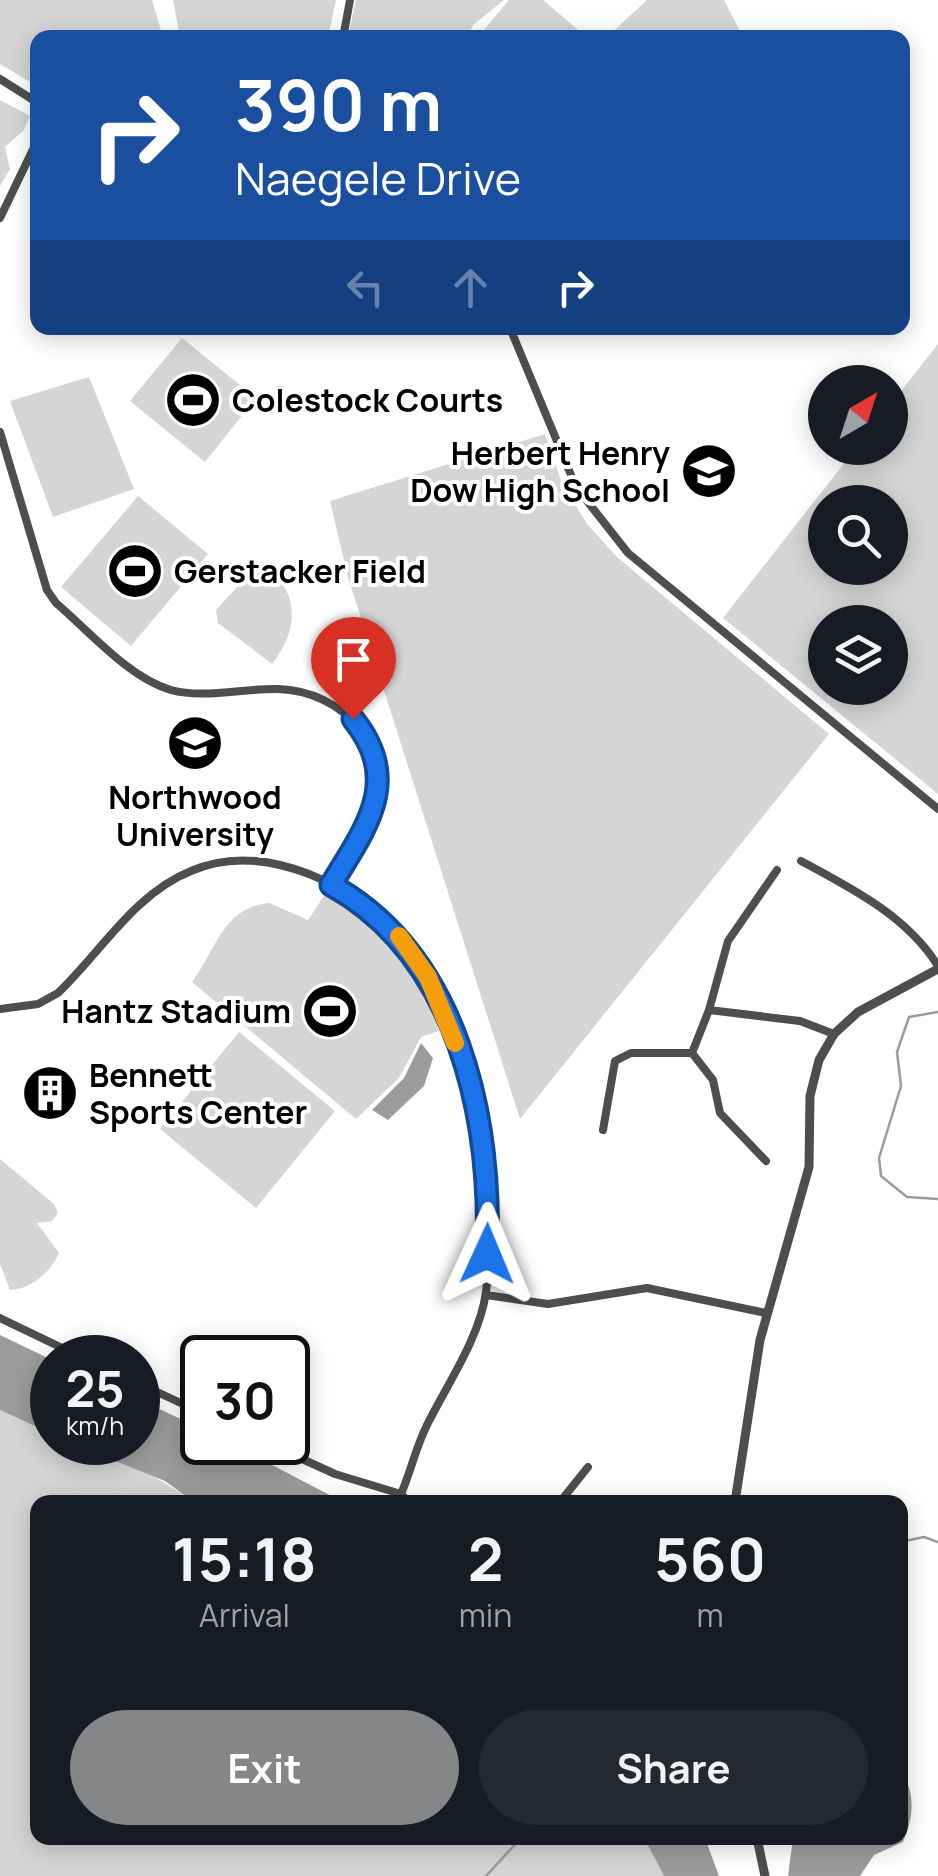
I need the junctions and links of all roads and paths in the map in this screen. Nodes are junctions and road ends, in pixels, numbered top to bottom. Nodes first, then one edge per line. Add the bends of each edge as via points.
1 (350, 0) edge
2 (344, 30) edge
3 (0, 79) edge
4 (30, 98) edge
5 (30, 156) edge
6 (0, 218) edge
7 (513, 335) edge
8 (0, 432) edge
9 (938, 808) edge
10 (800, 861) dead end
11 (776, 870) dead end
12 (331, 885) junction
13 (938, 968) edge
14 (0, 1010) edge
15 (708, 1010) junction
16 (834, 1034) junction
17 (692, 1053) junction
18 (603, 1130) dead end
19 (766, 1162) dead end
20 (486, 1295) junction
21 (766, 1313) junction
22 (0, 1318) edge
23 (35, 1335) edge
24 (310, 1463) edge
25 (588, 1467) dead end
26 (400, 1494) joint
27 (566, 1495) edge
28 (736, 1495) edge
29 (758, 1845) edge
30 (765, 1876) edge

1 - 2 street
3 - 4 street
5 - 6 street
7 - 9 street via 576,487 628,553
8 - 12 street via 48,590 136,670 174,691 300,690 340,708 366,736 377,761 376,800
10 - 13 street via 914,932
11 - 15 street via 728,940
12 - 14 street via 261,861 223,860 191,870 134,910 58,993
12 - 20 street via 400,938 428,977 449,1024 487,1158
13 - 16 street via 858,1012
15 - 16 street via 800,1021
15 - 17 street
16 - 21 street via 812,1078 810,1167
17 - 18 street via 632,1053 615,1061
17 - 19 street via 713,1080 720,1113
20 - 21 street via 548,1304 647,1288
20 - 26 street
21 - 28 street
22 - 23 street
24 - 26 street
25 - 27 street
29 - 30 street

